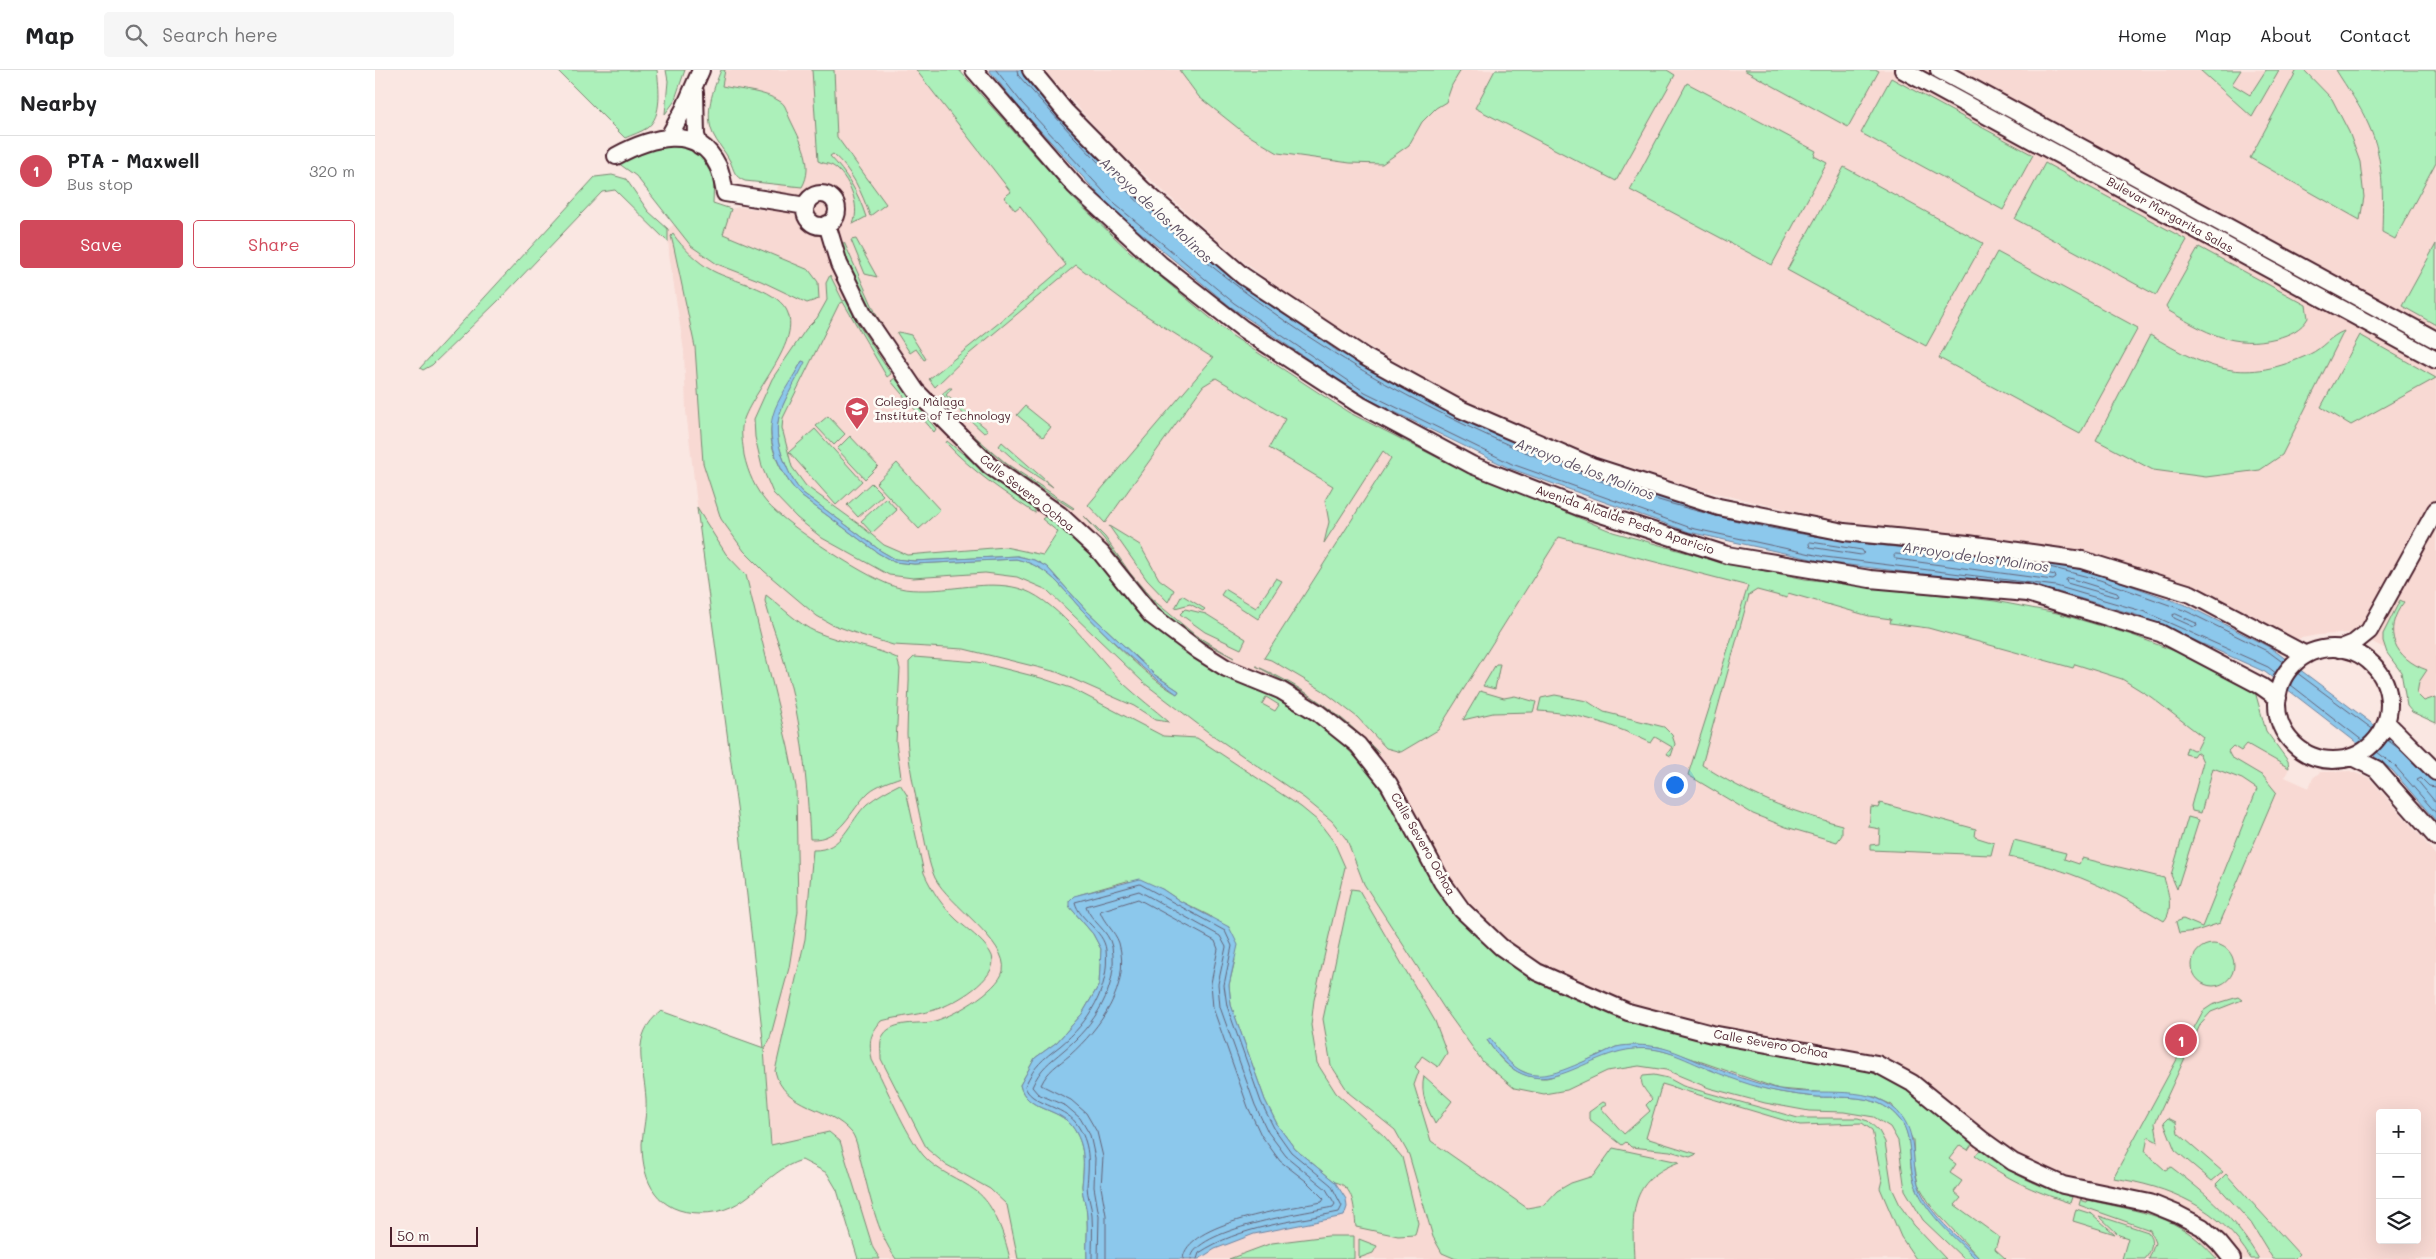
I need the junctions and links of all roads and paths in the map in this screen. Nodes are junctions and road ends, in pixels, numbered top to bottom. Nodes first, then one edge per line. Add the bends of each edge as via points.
1 (701, 70) edge
2 (974, 70) edge
3 (1031, 70) edge
4 (1903, 70) edge
5 (1939, 70) edge
6 (695, 87) junction
7 (668, 138) junction
8 (700, 146) junction
9 (616, 156) dead end
10 (806, 206) junction
11 (827, 224) junction
12 (2436, 340) edge
13 (2436, 360) edge
14 (2436, 510) edge
15 (2369, 631) junction
16 (2339, 649) junction
17 (2306, 655) junction
18 (2375, 665) junction
19 (2278, 698) junction
20 (2387, 723) junction
21 (2352, 757) junction
22 (2436, 772) edge
23 (2436, 837) edge
24 (2232, 1259) edge

1 - 6 street
2 - 19 street, Avenida Alcalde Pedro Aparicio via 1075,186 1160,264 1243,329 1343,394 1472,465 1579,508 1727,555 1870,579 2027,593 2160,634
3 - 17 street via 1065,111 1142,189 1243,276 1365,357 1460,409 1592,466 1719,507 1844,532 1968,544 2082,560 2191,594
4 - 13 street, Bulevar Margarita Salas
5 - 12 street, Bulevar Margarita Salas
6 - 7 street
6 - 8 street
7 - 8 street via 685,138
7 - 9 street via 640,143
8 - 10 street via 707,149 718,167 725,193
10 - 11 street via 812,222
10 - 11 street via 816,194 833,198 837,214
11 - 24 street, Calle Severo Ochoa via 839,264 863,313 916,391 990,466 1060,515 1101,553 1151,615 1226,668 1280,690 1358,745 1389,784 1442,882 1462,910 1501,947 1537,972 1628,1012 1713,1034 1877,1064 1912,1083 2013,1162 2063,1185 2150,1203 2177,1214 2202,1227
14 - 15 street
15 - 16 street via 2354,643
15 - 18 street via 2369,653
16 - 17 street via 2321,649
16 - 18 street via 2357,653
17 - 19 street via 2290,668 2281,682
18 - 20 street via 2388,691
19 - 21 street via 2281,724 2294,744 2312,756 2335,760
20 - 21 street via 2379,737
20 - 22 street
21 - 23 street via 2376,769

